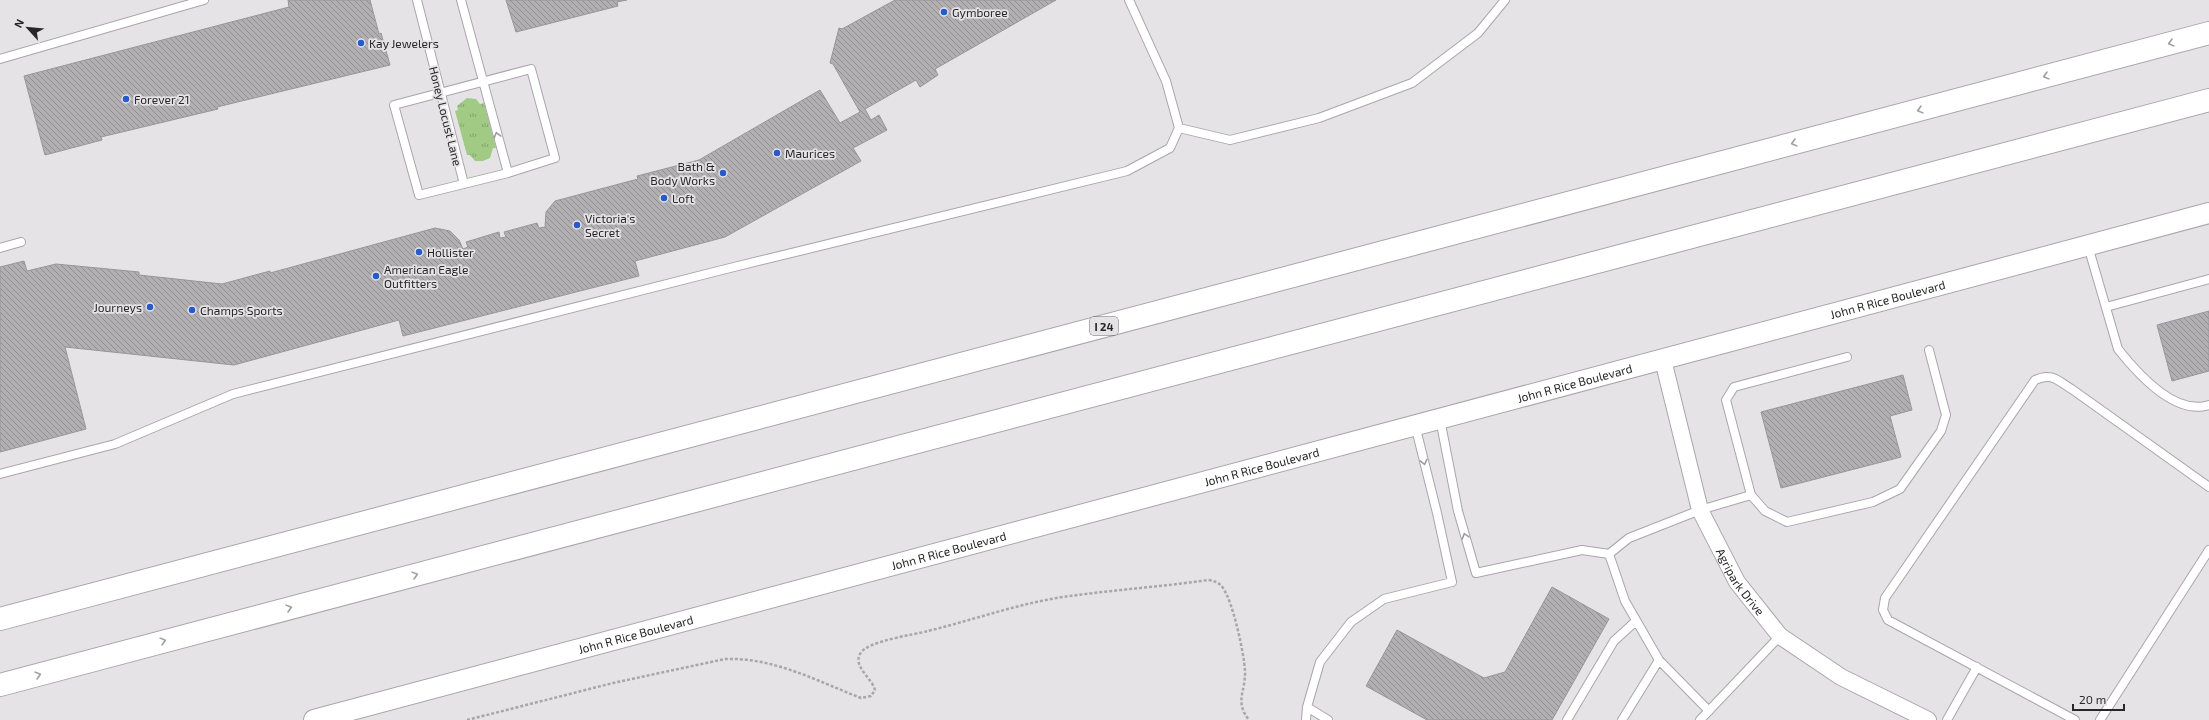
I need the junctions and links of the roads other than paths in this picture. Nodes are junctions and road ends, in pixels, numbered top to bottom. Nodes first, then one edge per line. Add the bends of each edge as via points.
1 (204, 0) edge
2 (417, 0) edge
3 (461, 0) edge
4 (1128, 0) edge
5 (1505, 0) edge
6 (2209, 33) edge
7 (0, 59) edge
8 (483, 81) junction
9 (440, 92) junction
10 (2209, 100) edge
11 (1179, 128) junction
12 (508, 173) junction
13 (464, 184) junction
14 (2209, 213) edge
15 (21, 242) dead end
16 (2088, 246) junction
17 (0, 248) edge
18 (2209, 279) edge
19 (2106, 307) junction
20 (1929, 350) dead end
21 (1847, 357) dead end
22 (1663, 360) junction
23 (2209, 404) edge
24 (1440, 420) junction
25 (1414, 424) junction
26 (0, 474) edge
27 (2209, 487) edge
28 (1751, 495) junction
29 (1700, 510) junction
30 (2209, 550) edge
31 (1609, 554) junction
32 (0, 619) edge
33 (1636, 621) junction
34 (1780, 636) junction
35 (1659, 660) junction
36 (1977, 667) junction
37 (0, 685) edge
38 (1307, 707) junction
39 (1709, 711) junction
40 (314, 720) edge
41 (1306, 720) edge
42 (1328, 720) edge
43 (1567, 720) edge
44 (1622, 720) edge
45 (1700, 720) edge
46 (1928, 720) edge
47 (1947, 720) edge
48 (2075, 720) edge
49 (2100, 720) edge

1 - 7 lane
2 - 9 lane, Honey Locust Lane
3 - 8 lane
4 - 11 lane via 1166,81
5 - 11 lane via 1478,33 1412,83 1319,118 1230,140
6 -> 32 highway, I 24
8 - 9 lane
12 -> 8 lane
8 - 12 lane via 531,69 555,158
9 - 13 lane, Honey Locust Lane
9 - 13 lane via 394,104 419,195
37 -> 10 highway
11 - 26 lane via 1170,148 1127,171 233,394 115,444
12 - 13 lane
14 - 16 street, John R Rice Boulevard
15 - 17 lane
16 - 19 lane
16 - 22 street, John R Rice Boulevard
18 - 19 lane
19 - 23 lane via 2118,348 2128,362 2159,392 2189,407 2199,408
20 - 28 lane via 1946,415 1941,431 1900,489 1873,502 1788,522 1765,511
21 - 28 lane via 1734,387 1726,400
22 - 24 street, John R Rice Boulevard
22 - 29 street, Agripark Drive
24 - 25 street, John R Rice Boulevard
31 -> 24 lane via 1582,550 1476,574 1458,511
25 -> 38 lane via 1438,513 1452,582 1384,599 1351,622 1320,662
25 - 40 street, John R Rice Boulevard
27 - 36 lane via 2055,378 2045,376 2035,380 1885,598 1883,610 1888,620
28 - 29 lane
29 - 31 lane via 1629,538
29 - 34 street, Agripark Drive via 1737,582
30 - 49 lane
31 - 33 lane via 1625,601
33 - 35 lane
33 - 43 lane via 1614,641
34 - 39 lane
34 - 46 street, Agripark Drive via 1841,677
35 - 39 lane
35 - 44 lane
36 - 47 lane
36 - 48 lane
38 - 41 lane
38 - 42 lane
39 - 45 lane

